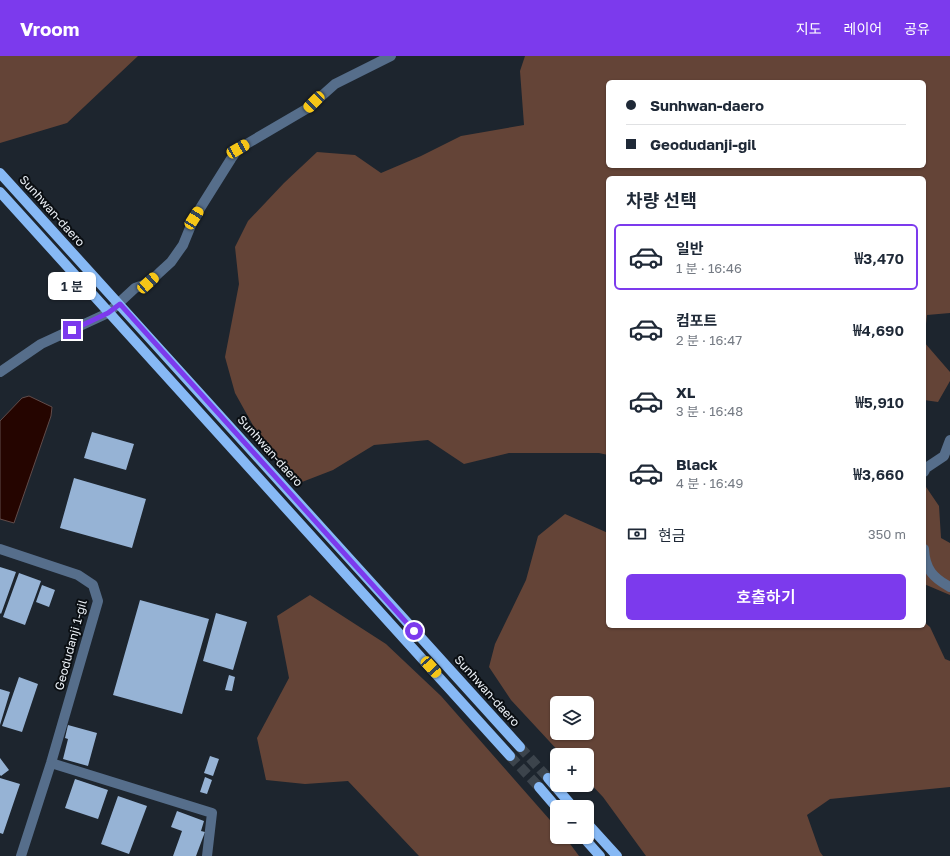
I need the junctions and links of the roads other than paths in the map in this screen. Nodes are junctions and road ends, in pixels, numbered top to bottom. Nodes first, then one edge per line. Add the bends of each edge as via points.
1 (391, 56) edge
2 (0, 172) edge
3 (0, 192) edge
4 (120, 304) junction
5 (108, 313) junction
6 (0, 372) edge
7 (950, 440) edge
8 (926, 468) edge
9 (0, 549) edge
10 (926, 564) edge
11 (950, 587) edge
12 (520, 747) tunnel mouth
13 (510, 756) tunnel mouth
14 (51, 763) junction
15 (548, 778) tunnel mouth
16 (539, 787) tunnel mouth
17 (550, 800) edge
18 (567, 800) edge
19 (594, 830) edge
20 (589, 844) edge
21 (22, 856) edge
22 (207, 856) edge
23 (600, 856) edge
24 (617, 856) edge

1 - 4 street via 335,84 308,108 238,149 194,218 183,245 172,262 148,283 135,288
2 - 4 main road, Sunhwan-daero
3 - 5 main road
4 - 5 street
4 - 12 main road, Sunhwan-daero
5 - 6 street via 41,344
5 - 13 main road
7 - 8 street via 944,456
9 - 14 street, Geodudanji 1-gil via 78,574 93,584 98,601
10 - 11 street via 937,580
14 - 21 street, Geodudanji 1-gil
14 - 22 street via 212,812
15 - 18 main road
16 - 17 main road
19 - 24 main road
20 - 23 main road

